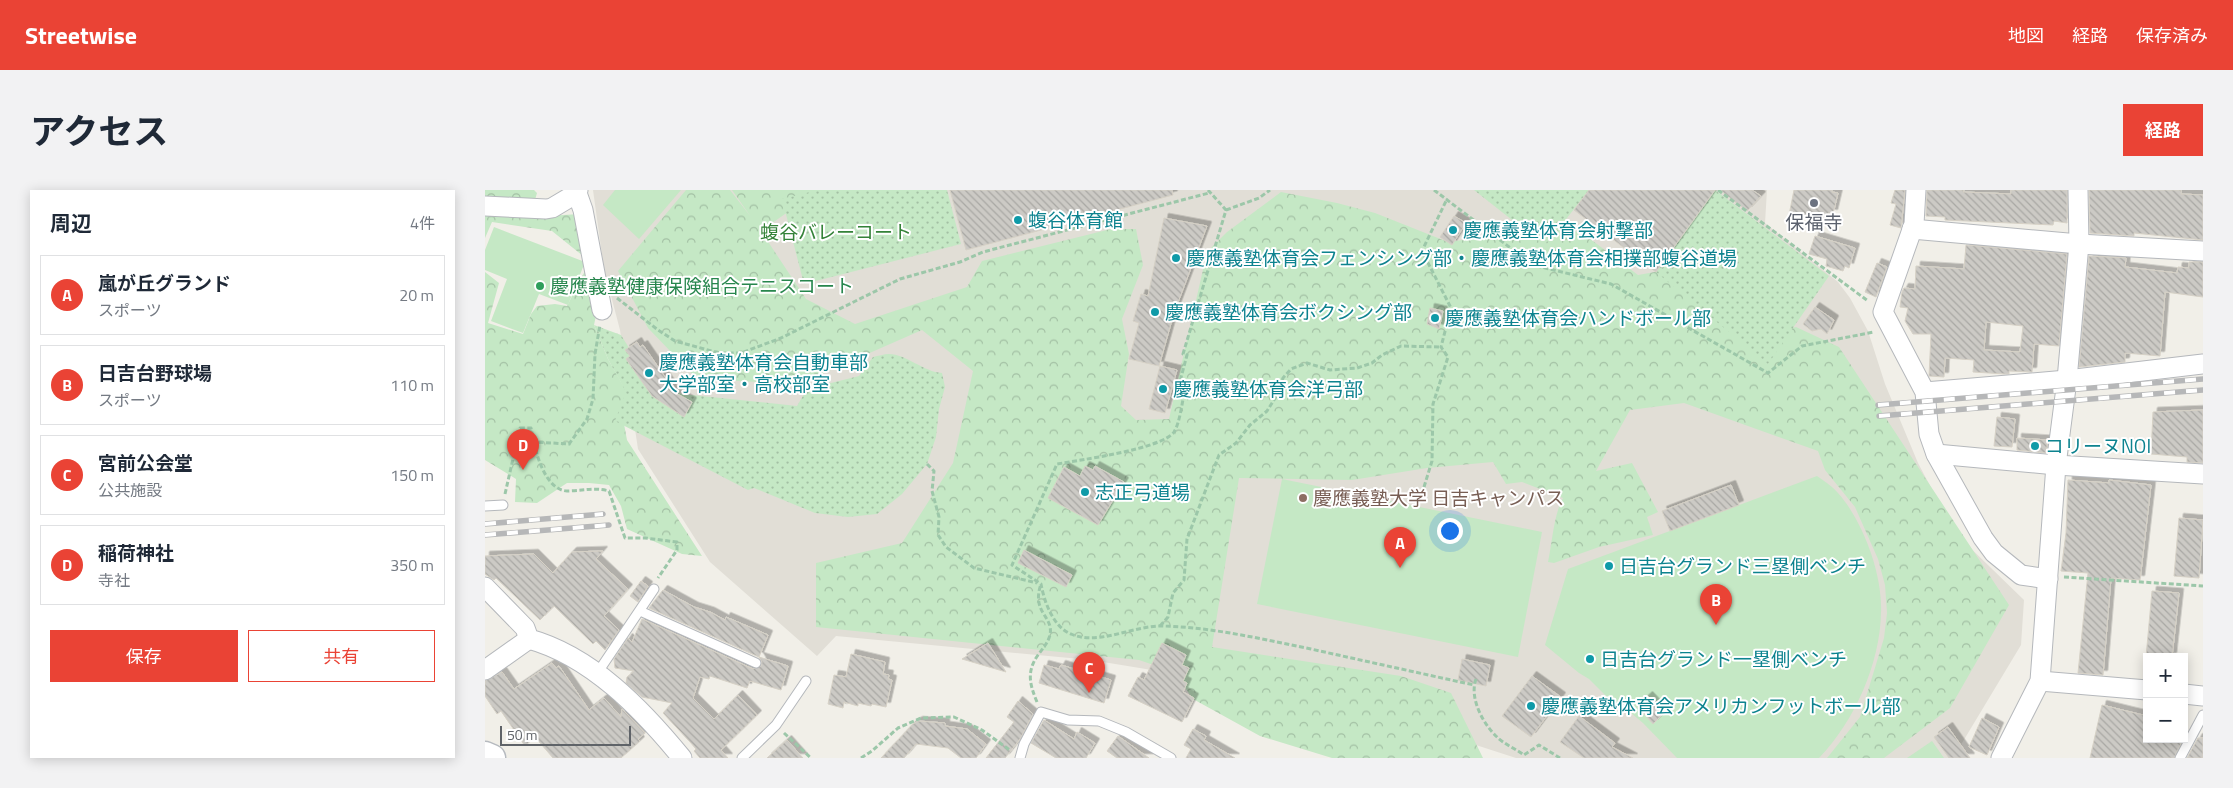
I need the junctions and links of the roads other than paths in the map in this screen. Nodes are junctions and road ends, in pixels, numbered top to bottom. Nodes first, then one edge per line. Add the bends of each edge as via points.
1 (1916, 190) edge
2 (2078, 190) edge
3 (577, 192) edge
4 (485, 206) edge
5 (1912, 228) junction
6 (2079, 244) junction
7 (2203, 251) edge
8 (602, 310) road end
9 (2203, 364) edge
10 (2067, 380) junction
11 (1925, 392) junction
12 (1936, 454) junction
13 (2057, 465) junction
14 (2203, 474) edge
15 (485, 506) edge
16 (503, 506) road end
17 (2048, 578) junction
18 (485, 587) edge
19 (654, 589) road end
20 (640, 611) junction
21 (529, 640) junction
22 (756, 663) dead end
23 (485, 670) edge
24 (598, 672) junction
25 (2040, 681) junction
26 (806, 682) dead end
27 (2143, 690) edge
28 (2188, 694) edge
29 (2203, 696) edge
30 (2203, 715) edge
31 (485, 755) edge
32 (1018, 757) edge
33 (491, 758) edge
34 (682, 758) edge
35 (742, 758) edge
36 (1171, 758) edge
37 (2001, 758) edge
38 (2180, 758) edge

1 - 5 street
2 - 6 street
3 - 4 street via 546,210
3 - 8 street
5 - 6 street
5 - 11 street via 1883,312
6 - 7 street
6 - 10 street
9 - 10 street
10 - 11 street
10 - 13 street
11 - 12 street via 1929,434
12 - 13 street
12 - 17 street via 1994,553 2021,575
13 - 14 street
13 - 17 street
15 - 16 lane
17 - 25 street
18 - 21 street via 525,628
19 - 20 lane
20 - 22 lane
20 - 24 lane
21 - 23 street
21 - 24 street via 542,643
24 - 34 street
25 - 27 street
25 - 37 street
26 - 35 lane via 776,725
28 - 29 street
30 - 38 lane
31 - 33 street
32 - 36 lane via 1041,712 1068,720 1099,721 1126,732

